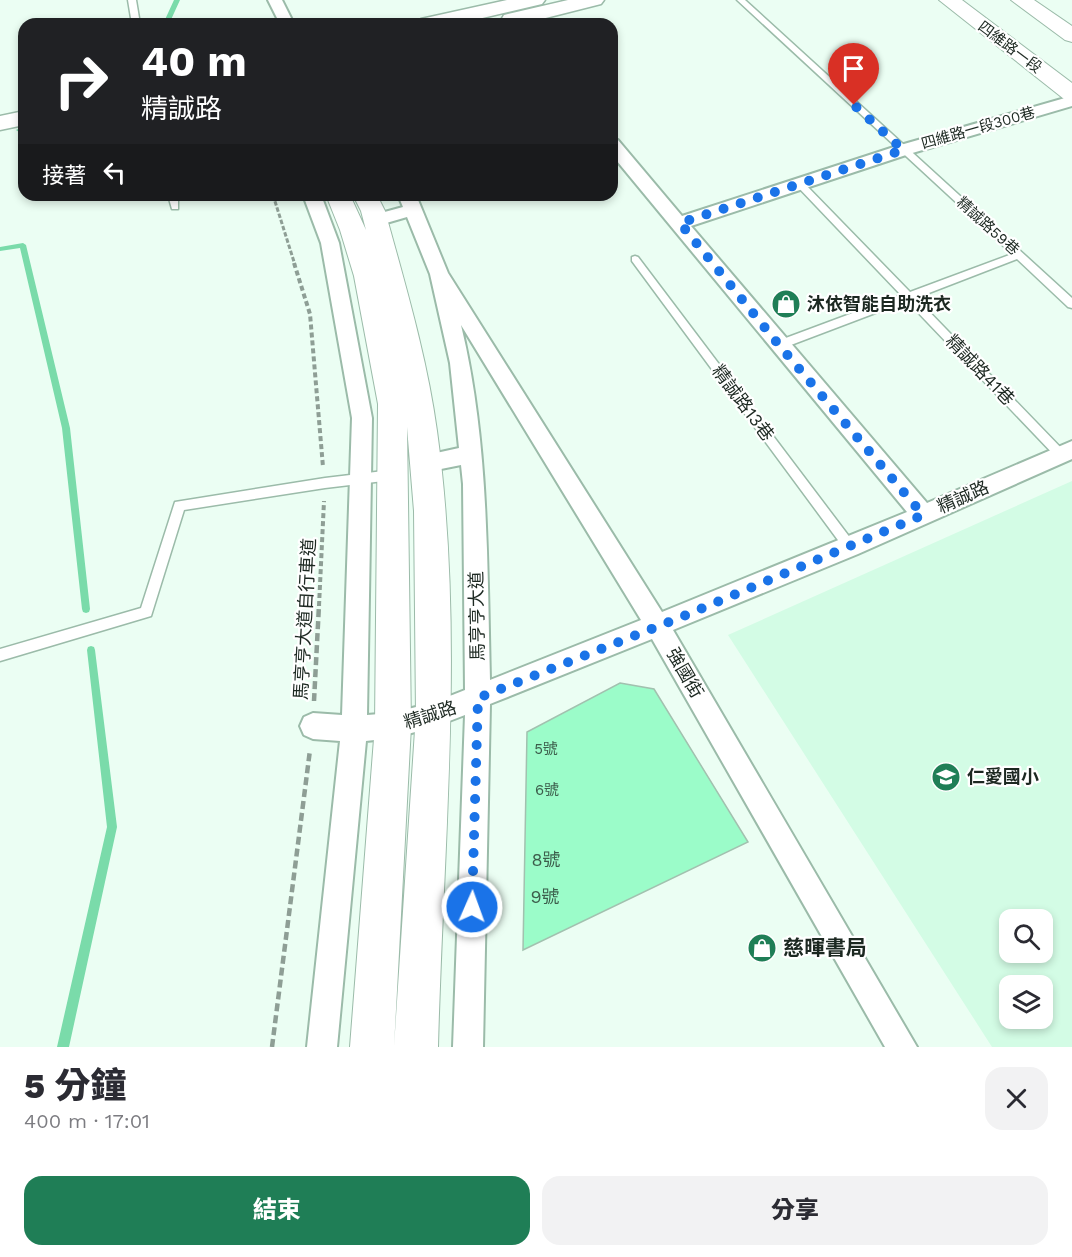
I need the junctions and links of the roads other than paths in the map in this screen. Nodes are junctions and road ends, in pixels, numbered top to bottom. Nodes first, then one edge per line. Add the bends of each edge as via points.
1 (132, 0) edge
2 (275, 0) edge
3 (535, 0) edge
4 (594, 0) edge
5 (741, 0) edge
6 (949, 0) edge
7 (1021, 0) edge
8 (135, 18) edge
9 (284, 18) edge
10 (508, 18) edge
11 (511, 18) edge
12 (1072, 36) edge
13 (1072, 94) edge
14 (1072, 101) edge
15 (18, 119) edge
16 (0, 123) edge
17 (18, 136) edge
18 (0, 140) edge
19 (903, 150) junction
20 (618, 151) edge
21 (799, 183) junction
22 (174, 201) edge
23 (323, 201) edge
24 (342, 201) edge
25 (410, 202) edge
26 (175, 207) dead end
27 (355, 219) edge
28 (680, 223) junction
29 (1019, 255) junction
30 (635, 259) dead end
31 (439, 273) junction
32 (909, 296) junction
33 (1072, 304) edge
34 (779, 345) junction
35 (1066, 452) edge
36 (470, 455) junction
37 (426, 463) junction
38 (393, 475) junction
39 (360, 479) junction
40 (923, 515) junction
41 (850, 548) junction
42 (658, 627) junction
43 (0, 655) edge
44 (478, 698) junction
45 (434, 715) junction
46 (313, 726) road end
47 (393, 726) junction
48 (354, 729) junction
49 (322, 1047) edge
50 (372, 1047) edge
51 (416, 1047) edge
52 (468, 1047) edge
53 (902, 1047) edge

1 - 8 lane
2 - 9 street
3 - 10 main road
4 - 11 main road
5 - 19 lane, 精誠路59巷
6 - 13 street, 四維路一段
7 - 12 street
14 - 19 street, 四維路一段300巷
15 - 16 main road
17 - 18 main road
19 - 21 street, 四維路一段300巷
19 - 29 lane, 精誠路59巷
20 - 28 street
21 - 28 street, 四維路一段300巷
21 - 32 lane, 精誠路41巷
22 - 26 lane
23 - 27 street
24 - 27 street
25 - 27 street
25 - 31 street, 馬亨亨大道
27 - 37 street via 401,317
27 - 38 street via 392,404
27 - 39 street via 330,243 362,418
28 - 34 street
29 - 32 lane
29 - 33 lane, 精誠路59巷
30 - 41 lane, 精誠路13巷
31 - 36 street, 馬亨亨大道 via 460,363
31 - 42 street, 強國街
32 - 34 lane
32 - 35 lane, 精誠路41巷
34 - 40 street
35 - 40 street, 精誠路
36 - 37 street
36 - 44 street, 馬亨亨大道 via 474,484
37 - 45 street
38 - 39 lane
38 - 47 street
39 - 43 lane via 179,506 146,612
39 - 48 street
40 - 41 street, 精誠路
41 - 42 street, 精誠路
42 - 44 street, 精誠路
42 - 53 street, 強國街
44 - 45 street, 精誠路
44 - 52 street, 馬亨亨大道
45 - 47 street, 精誠路
45 - 51 street
46 - 48 street, 精誠路
47 - 48 street, 精誠路
47 - 50 street
48 - 49 street

